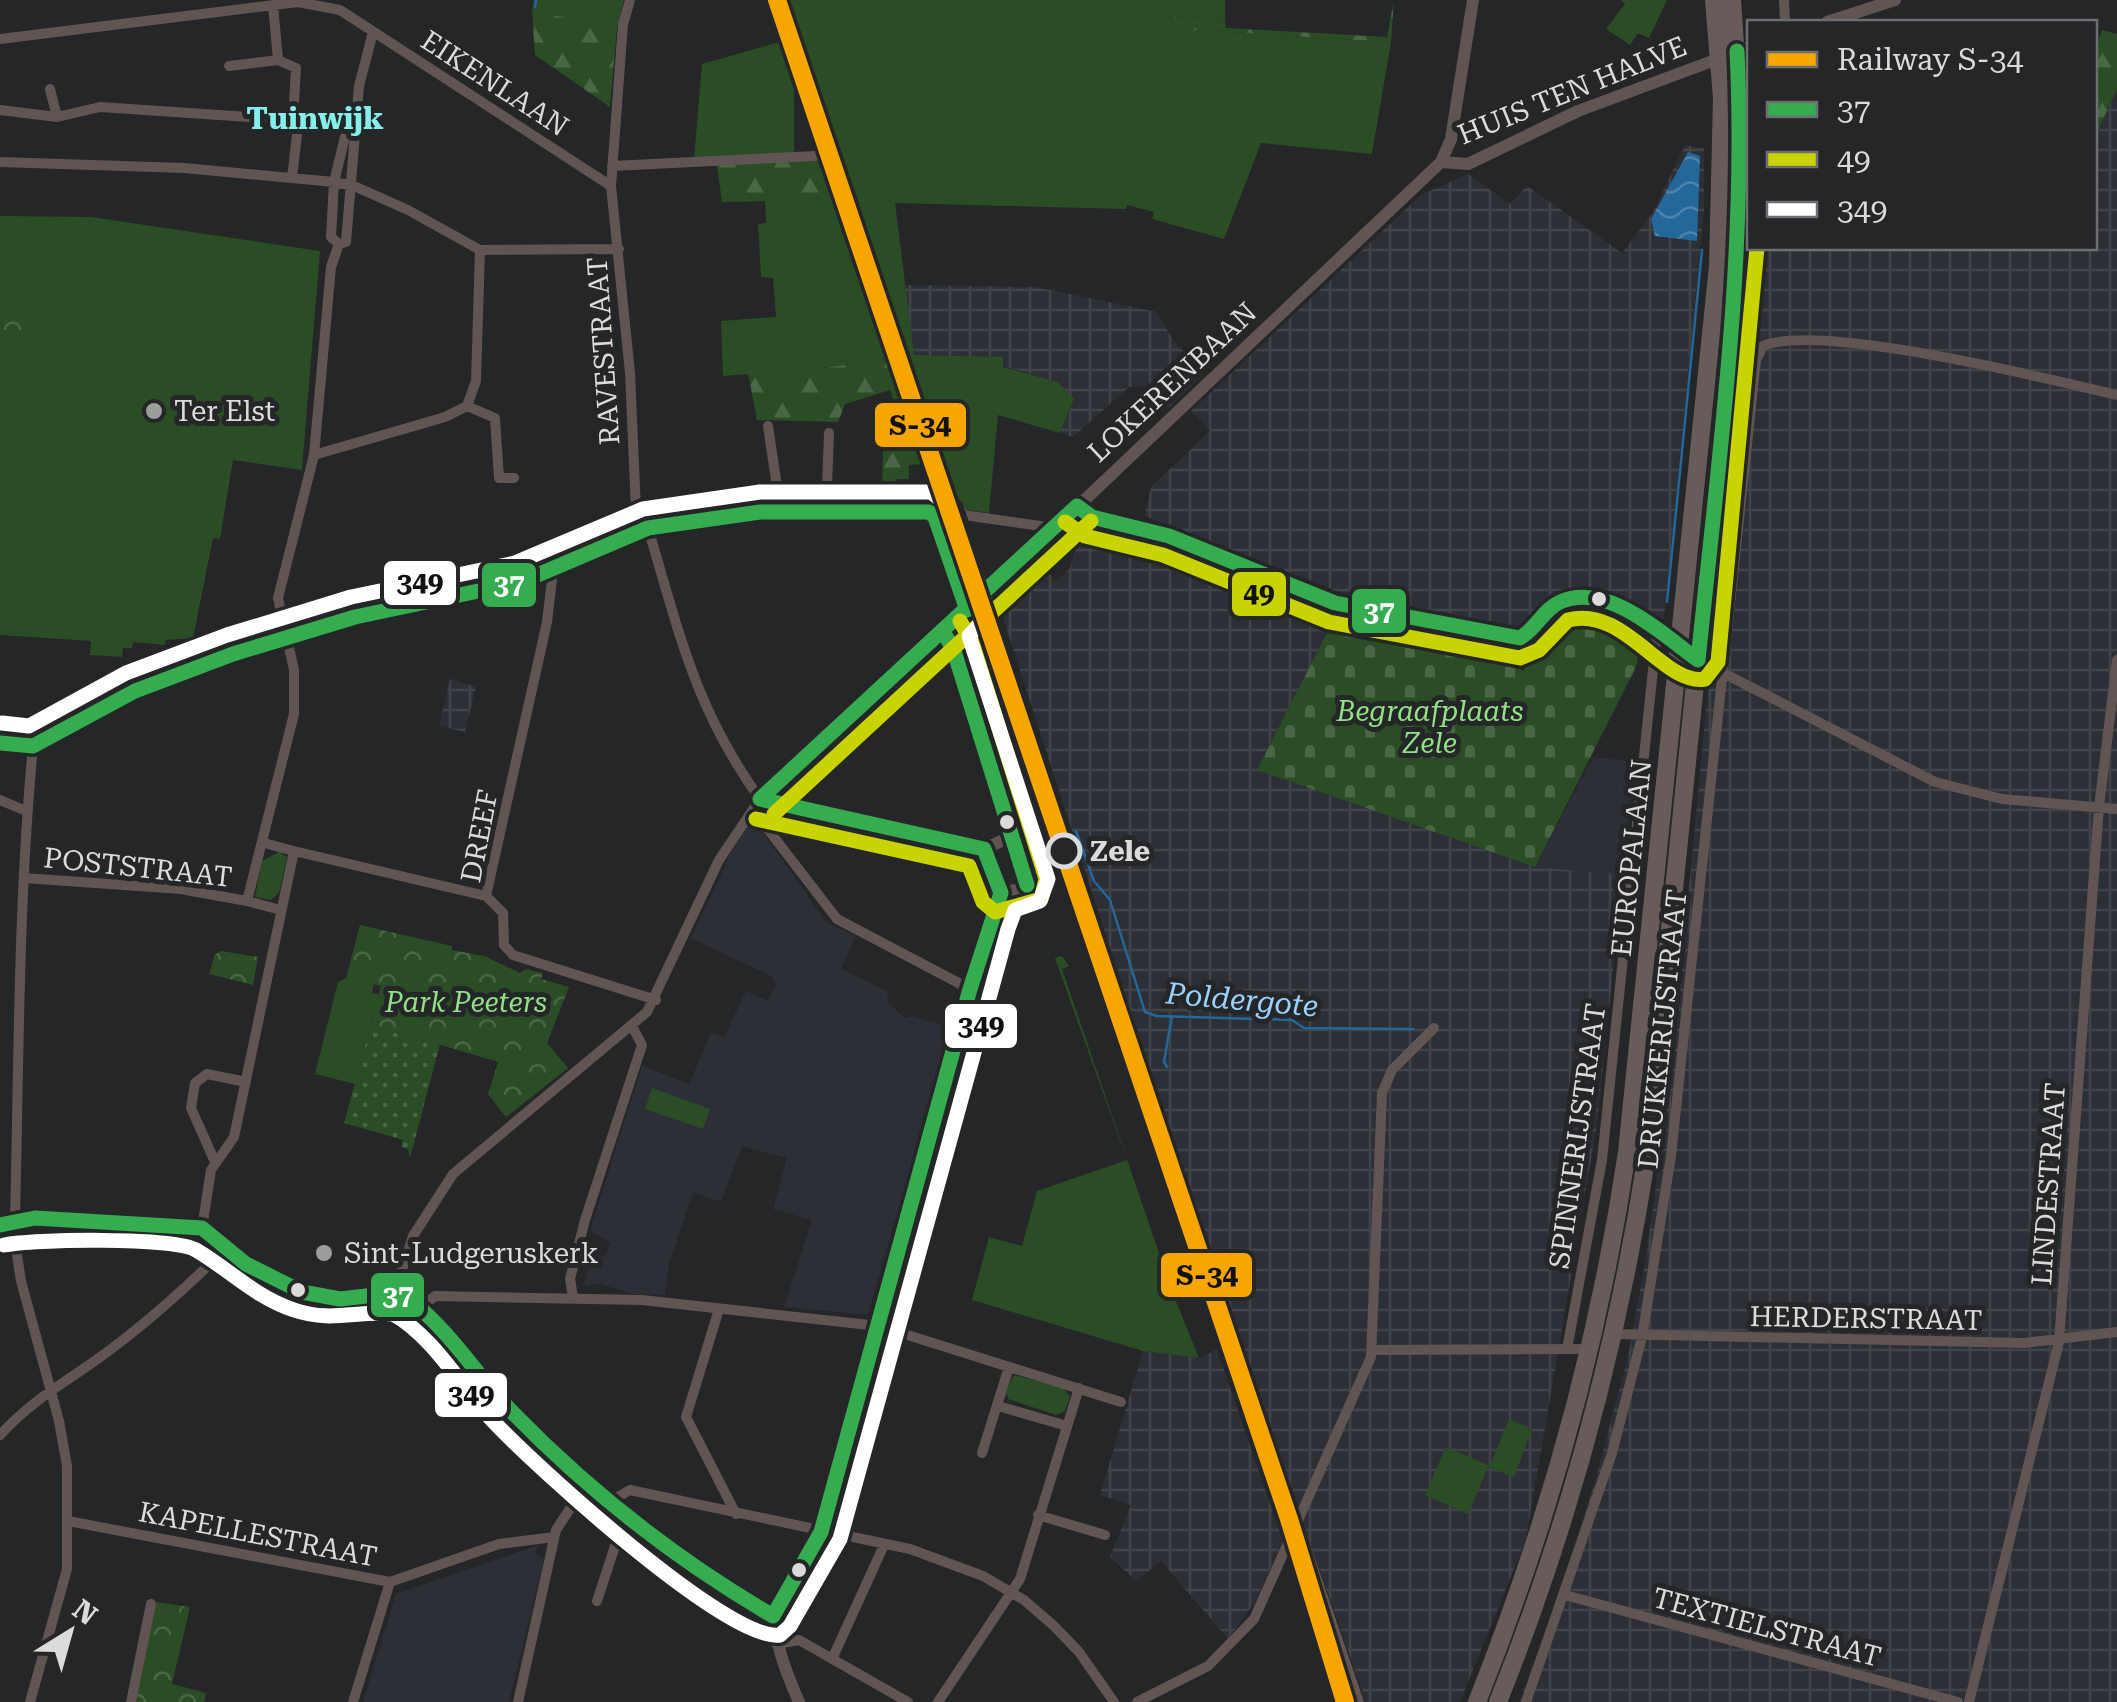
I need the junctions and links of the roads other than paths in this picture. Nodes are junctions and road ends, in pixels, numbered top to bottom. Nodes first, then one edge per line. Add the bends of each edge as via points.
1 (630, 0) edge
2 (1473, 0) edge
3 (1714, 0) edge
4 (1732, 0) edge
5 (1894, 0) edge
6 (273, 5) junction
7 (341, 5) edge
8 (1833, 20) edge
9 (373, 32) junction
10 (0, 38) edge
11 (1736, 52) edge
12 (278, 60) junction
13 (229, 66) dead end
14 (50, 89) dead end
15 (0, 110) edge
16 (58, 117) junction
17 (293, 120) junction
18 (354, 130) junction
19 (815, 156) dead end
20 (0, 162) edge
21 (1441, 162) junction
22 (612, 166) junction
23 (292, 178) junction
24 (334, 182) junction
25 (354, 186) junction
26 (611, 186) junction
27 (338, 244) junction
28 (619, 248) junction
29 (480, 250) junction
30 (2117, 395) edge
31 (467, 406) junction
32 (768, 426) dead end
33 (830, 433) dead end
34 (314, 456) junction
35 (514, 478) dead end
36 (1077, 506) junction
37 (958, 508) dead end
38 (826, 512) junction
39 (778, 513) junction
40 (648, 528) junction
41 (1054, 528) junction
42 (636, 533) junction
43 (553, 571) junction
44 (967, 610) junction
45 (943, 632) junction
46 (1658, 632) junction
47 (288, 635) junction
48 (1680, 648) junction
49 (1698, 660) junction
50 (2117, 660) edge
51 (1724, 674) junction
52 (0, 744) edge
53 (34, 746) junction
54 (0, 800) edge
55 (756, 804) junction
56 (2099, 808) junction
57 (2117, 809) edge
58 (24, 810) junction
59 (1012, 836) junction
60 (264, 843) junction
61 (984, 849) junction
62 (294, 851) junction
63 (24, 878) junction
64 (1001, 894) junction
65 (486, 896) junction
66 (247, 900) junction
67 (280, 910) junction
68 (970, 989) junction
69 (656, 1000) junction
70 (632, 1026) junction
71 (1434, 1028) dead end
72 (246, 1082) junction
73 (216, 1162) junction
74 (9, 1222) edge
75 (202, 1228) junction
76 (220, 1248) junction
77 (400, 1296) junction
78 (572, 1296) junction
79 (419, 1309) junction
80 (719, 1309) junction
81 (879, 1326) junction
82 (2117, 1332) edge
83 (1614, 1334) junction
84 (1642, 1337) junction
85 (2059, 1342) junction
86 (1567, 1348) junction
87 (1590, 1349) junction
88 (1372, 1350) junction
89 (1010, 1367) junction
90 (1079, 1388) junction
91 (50, 1390) junction
92 (1121, 1402) dead end
93 (998, 1406) junction
94 (1067, 1426) junction
95 (0, 1435) edge
96 (982, 1454) dead end
97 (588, 1481) junction
98 (612, 1501) junction
99 (736, 1514) junction
100 (1038, 1515) junction
101 (632, 1520) junction
102 (68, 1521) junction
103 (1299, 1526) junction
104 (821, 1532) junction
105 (1106, 1535) dead end
106 (554, 1537) junction
107 (884, 1545) junction
108 (390, 1582) junction
109 (1011, 1591) junction
110 (1566, 1595) junction
111 (597, 1601) dead end
112 (151, 1604) dead end
113 (773, 1616) junction
114 (776, 1644) junction
115 (833, 1658) junction
116 (30, 1702) edge
117 (131, 1702) edge
118 (353, 1702) edge
119 (518, 1702) edge
120 (798, 1702) edge
121 (908, 1702) edge
122 (938, 1702) edge
123 (1114, 1702) edge
124 (1137, 1702) edge
125 (1359, 1702) edge
126 (1477, 1702) edge
127 (1498, 1702) edge
128 (1526, 1702) edge
129 (1958, 1702) edge
130 (1969, 1702) edge

1 - 22 street, RAVESTRAAT via 622,24
2 - 21 street via 1451,139
3 - 11 highway, EUROPALAAN
4 - 11 highway, EUROPALAAN
5 - 8 street
6 - 7 street, EIKENLAAN
6 - 10 street, EIKENLAAN
6 - 12 street
7 - 9 street, EIKENLAAN
9 - 18 street
9 - 26 street, EIKENLAAN
11 - 21 street, HUIS TEN HALVE via 1578,111 1468,164
11 - 48 highway, EUROPALAAN
11 - 49 highway, EUROPALAAN via 1742,150 1737,272
12 - 13 street
12 - 17 street via 296,68
14 - 16 street
15 - 16 street
16 - 17 street via 100,107
17 - 23 street via 298,126
18 - 24 street via 345,136
18 - 25 street
19 - 22 street
20 - 23 street
21 - 36 street, LOKERENBAAN
22 - 26 street, RAVESTRAAT
23 - 24 street
24 - 25 street
24 - 27 street via 331,237
25 - 27 street via 346,242
25 - 29 street
26 - 28 street, RAVESTRAAT
27 - 34 street via 330,267
28 - 29 street
28 - 42 street, RAVESTRAAT
29 - 31 street via 476,381
30 - 51 street, DRUKKERIJSTRAAT via 1974,362 1796,339 1763,346 1756,360
31 - 34 street
31 - 35 street via 495,418 499,478
32 - 39 street
33 - 38 street
34 - 47 street via 278,598
36 - 41 street, LOKERENBAAN
36 - 46 street via 1092,517 1168,536 1361,610 1520,638 1557,604 1576,598 1642,617
37 - 41 street via 964,515
38 - 39 street
38 - 44 street via 929,512
39 - 40 street
40 - 42 street
40 - 55 street via 691,674
41 - 44 street, LOKERENBAAN
42 - 43 street
43 - 47 street
43 - 65 street, DREEF via 548,622
44 - 45 street, LOKERENBAAN
45 - 55 street, LOKERENBAAN
45 - 59 street
46 - 48 street
46 - 86 street, SPINNERIJSTRAAT via 1602,1160
47 - 53 street via 135,691
47 - 60 street via 294,714
48 - 49 street
48 - 87 highway, EUROPALAAN via 1628,1152
49 - 51 street
49 - 83 highway, EUROPALAAN via 1647,1154
50 - 56 street, LINDESTRAAT
51 - 56 street via 1948,786 2002,799
51 - 84 street, DRUKKERIJSTRAAT via 1672,1156
52 - 53 street
53 - 58 street
54 - 58 street
55 - 61 street
55 - 68 street via 828,910
55 - 69 street, LOKERENBAAN via 719,860
56 - 57 street
56 - 85 street, LINDESTRAAT
58 - 63 street
59 - 61 street
59 - 64 street via 1027,886
60 - 62 street
60 - 66 street
61 - 64 street
62 - 65 street
62 - 67 street
63 - 66 street, POSTSTRAAT
63 - 74 street
64 - 68 street
65 - 69 street, DREEF via 503,913 504,945 513,955
66 - 67 street, POSTSTRAAT
67 - 72 street
68 - 81 street
69 - 70 street, LOKERENBAAN
70 - 77 street, LOKERENBAAN via 453,1174 413,1236
70 - 78 street via 642,1045 585,1220
71 - 88 street via 1392,1070 1382,1093
72 - 73 street via 234,1137
72 - 73 street via 207,1074 195,1083 191,1108
73 - 75 street
74 - 75 street
74 - 91 street
75 - 76 street
76 - 77 street via 274,1280 326,1296
76 - 91 street via 160,1309
77 - 79 street
78 - 79 street via 435,1296
78 - 80 street
79 - 97 street via 528,1431
80 - 81 street
80 - 99 street via 686,1417
81 - 89 street
81 - 104 street
82 - 85 street, HERDERSTRAAT
83 - 84 street, HERDERSTRAAT
83 - 127 highway, EUROPALAAN via 1559,1536
84 - 85 street, HERDERSTRAAT
84 - 110 street, DRUKKERIJSTRAAT
85 - 130 street, LINDESTRAAT
86 - 87 street
86 - 88 street
87 - 126 highway, EUROPALAAN via 1542,1527
88 - 103 street
89 - 90 street
89 - 93 street
90 - 92 street
90 - 94 street
91 - 95 street
91 - 102 street via 67,1466
93 - 94 street
93 - 96 street
94 - 100 street
97 - 98 street
97 - 106 street
98 - 99 street via 630,1490
98 - 101 street
99 - 104 street
100 - 105 street
100 - 109 street
101 - 111 street via 616,1543
101 - 113 street
102 - 108 street, KAPELLESTRAAT
102 - 116 street via 65,1581
103 - 124 street via 1242,1636 1208,1666
103 - 125 street
104 - 107 street
104 - 113 street
106 - 108 street, KAPELLESTRAAT via 499,1544
106 - 119 street
107 - 109 street via 934,1555
107 - 115 street
108 - 118 street
109 - 122 street
109 - 123 street via 1071,1643
110 - 128 street, DRUKKERIJSTRAAT
110 - 129 street, TEXTIELSTRAAT
112 - 117 street
113 - 114 street
114 - 115 street via 800,1640
114 - 120 street
115 - 121 street

